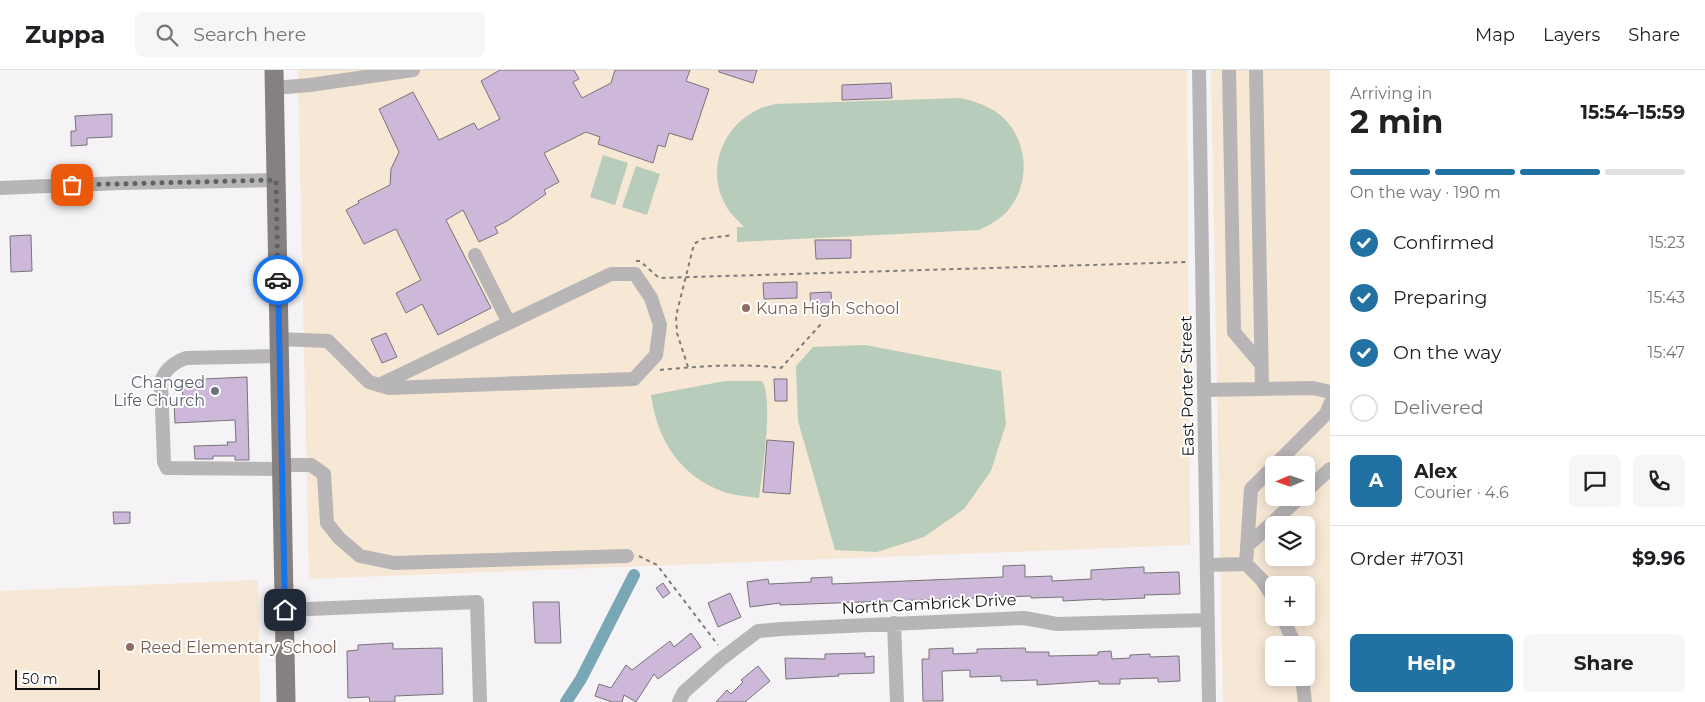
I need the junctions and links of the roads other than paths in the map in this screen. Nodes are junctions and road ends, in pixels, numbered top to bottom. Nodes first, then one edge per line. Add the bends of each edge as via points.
1 (413, 70) edge
2 (1199, 70) edge
3 (1229, 70) edge
4 (1256, 70) edge
5 (274, 79) edge
6 (276, 180) junction
7 (0, 188) edge
8 (475, 255) dead end
9 (509, 323) junction
10 (279, 348) junction
11 (1262, 364) junction
12 (379, 385) junction
13 (1262, 389) junction
14 (1204, 390) junction
15 (1330, 392) edge
16 (1330, 404) edge
17 (1284, 456) edge
18 (282, 467) junction
19 (1330, 469) edge
20 (1265, 475) edge
21 (1315, 483) edge
22 (1290, 506) edge
23 (1247, 546) junction
24 (631, 555) road end
25 (1246, 564) junction
26 (1207, 565) junction
27 (1265, 585) edge
28 (285, 610) junction
29 (1208, 620) junction
30 (894, 623) junction
31 (1303, 686) edge
32 (286, 702) edge
33 (480, 702) edge
34 (679, 702) edge
35 (897, 702) edge
36 (1209, 702) edge
37 (1305, 702) edge

1 - 5 street via 310,85
2 - 14 street, East Porter Street
3 - 11 street via 1234,332
4 - 11 street
5 - 6 main road
6 - 7 street
6 - 10 main road
8 - 9 street
9 - 12 street
9 - 12 street via 612,274 635,274 651,298 660,325 656,355 634,379 389,388
10 - 12 street via 328,341 369,382
10 - 18 main road
10 - 18 street via 186,358 165,372 161,382 164,462 167,468
11 - 13 street
13 - 14 street
13 - 15 street via 1313,388
14 - 26 street, East Porter Street
16 - 17 street via 1326,414
18 - 24 street via 312,465 324,474 327,523 360,556 394,563
18 - 28 main road
19 - 21 street
20 - 23 street via 1250,489
22 - 23 street
23 - 25 street
25 - 26 street
25 - 27 street
26 - 29 street, East Porter Street
28 - 32 main road
28 - 33 street via 478,602
29 - 30 street, North Cambrick Drive via 1057,624 1024,618
29 - 36 street, East Porter Street
30 - 34 street, North Cambrick Drive via 758,631 684,692
30 - 35 street
31 - 37 street

